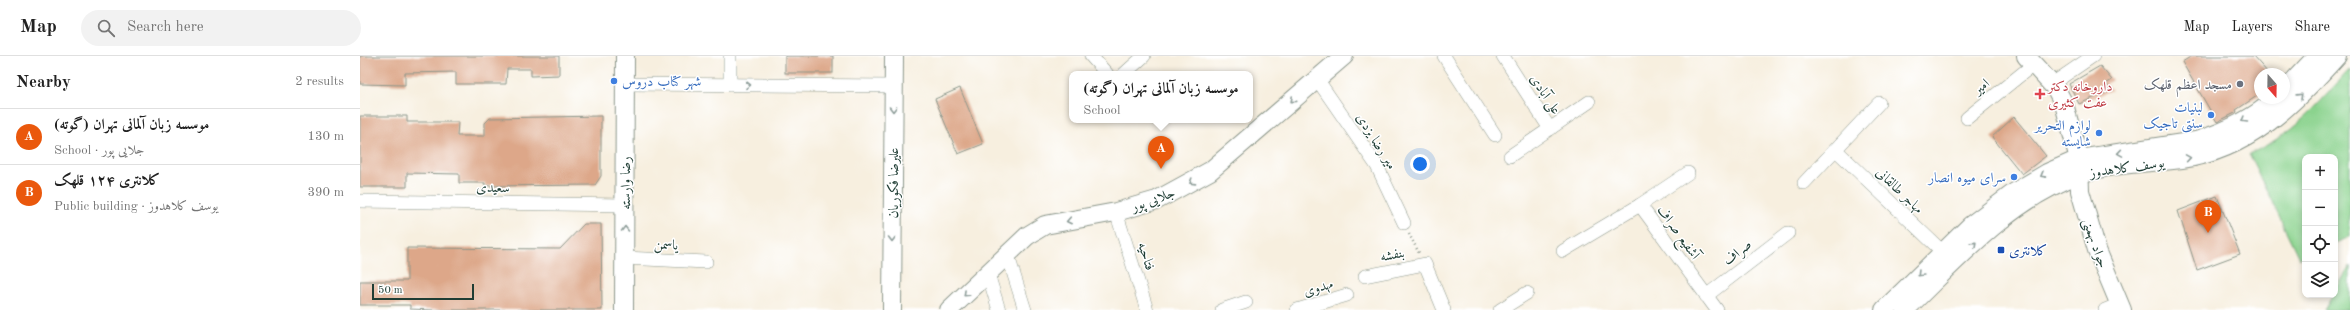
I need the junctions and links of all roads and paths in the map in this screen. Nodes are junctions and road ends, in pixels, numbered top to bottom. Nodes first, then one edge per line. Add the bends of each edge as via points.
1 (625, 56) edge
2 (730, 56) edge
3 (894, 56) edge
4 (1091, 56) edge
5 (1144, 56) edge
6 (1344, 56) edge
7 (1444, 56) edge
8 (1503, 56) edge
9 (2093, 56) edge
10 (2316, 56) edge
11 (2337, 56) edge
12 (2030, 60) edge
13 (1104, 71) edge
14 (1127, 71) edge
15 (1317, 79) junction
16 (625, 84) junction
17 (2052, 84) junction
18 (2290, 84) edge
19 (730, 85) junction
20 (894, 86) junction
21 (1589, 102) dead end
22 (1879, 103) dead end
23 (2268, 104) edge
24 (1967, 118) dead end
25 (1550, 129) junction
26 (1495, 135) dead end
27 (1836, 150) junction
28 (1510, 156) dead end
29 (2080, 167) junction
30 (1688, 173) dead end
31 (1804, 183) dead end
32 (360, 201) edge
33 (625, 205) junction
34 (1640, 205) junction
35 (1116, 212) junction
36 (1404, 223) joint
37 (1788, 233) dead end
38 (1563, 251) dead end
39 (1008, 256) junction
40 (625, 258) junction
41 (1948, 258) junction
42 (706, 262) dead end
43 (1425, 264) junction
44 (988, 274) junction
45 (1365, 276) dead end
46 (1527, 293) dead end
47 (1347, 295) dead end
48 (1706, 296) junction
49 (1246, 302) dead end
50 (1327, 306) edge
51 (2116, 308) edge
52 (624, 310) edge
53 (892, 310) edge
54 (949, 310) edge
55 (999, 310) edge
56 (1025, 310) edge
57 (1147, 310) edge
58 (1222, 310) edge
59 (1297, 310) edge
60 (1444, 310) edge
61 (1500, 310) edge
62 (1717, 310) edge
63 (1884, 310) edge
64 (1905, 310) edge

1 - 16 street, رضا وارسته
2 - 19 street
3 - 20 street, علیرضا فکوریان
4 - 13 street
5 - 14 street
6 - 15 street, جلایی پور
7 - 26 street
8 - 25 street, علی آبادی
9 - 17 street
10 - 18 street
29 -> 11 street, یوسف کلاهدوز via 2200,156 2226,148 2284,112
12 - 17 street, جواد بهمنی
12 - 24 street, امیر
15 -> 35 street, جلایی پور via 1210,171 1157,200
15 - 36 street, میر رضا یزدی via 1377,166
16 - 19 street
16 - 33 street, رضا وارسته
17 - 29 street, جواد بهمنی via 2064,104
19 -> 20 street
20 -> 53 street, علیرضا فکوریان
21 - 25 street, علی آبادی
22 - 27 street
23 -> 29 street, یوسف کلاهدوز via 2245,120 2210,137
25 - 28 street, علی آبادی
27 - 31 street
27 - 41 street, مهاجر طالقانی
29 - 41 street, یوسف کلاهدوز via 2047,173 2015,192 1971,225
29 - 51 street, جواد بهمنی via 2080,190
30 - 34 street
32 - 33 street, سعیدی
40 -> 33 street, رضا وارسته
34 - 38 street, آشفیع صراف
34 - 48 street, آشفیع صراف
35 -> 39 street, جلایی پور via 1045,225 1027,236
35 - 57 street, فتاحیه
36 - 43 path
37 - 48 street, صراف
39 - 44 street, جلایی پور
39 - 56 street
40 - 42 street, یاسمن
40 - 52 street, رضا وارسته
41 -> 63 street, یوسف کلاهدوز
41 - 64 street, یوسف کلاهدوز
43 - 45 street, بنفشه
43 - 60 street
44 -> 54 street, جلایی پور
44 - 55 street
46 - 61 street
47 - 50 street, مهدوی
48 - 62 street, آشفیع صراف
49 - 58 street
50 - 59 street, مهدوی

